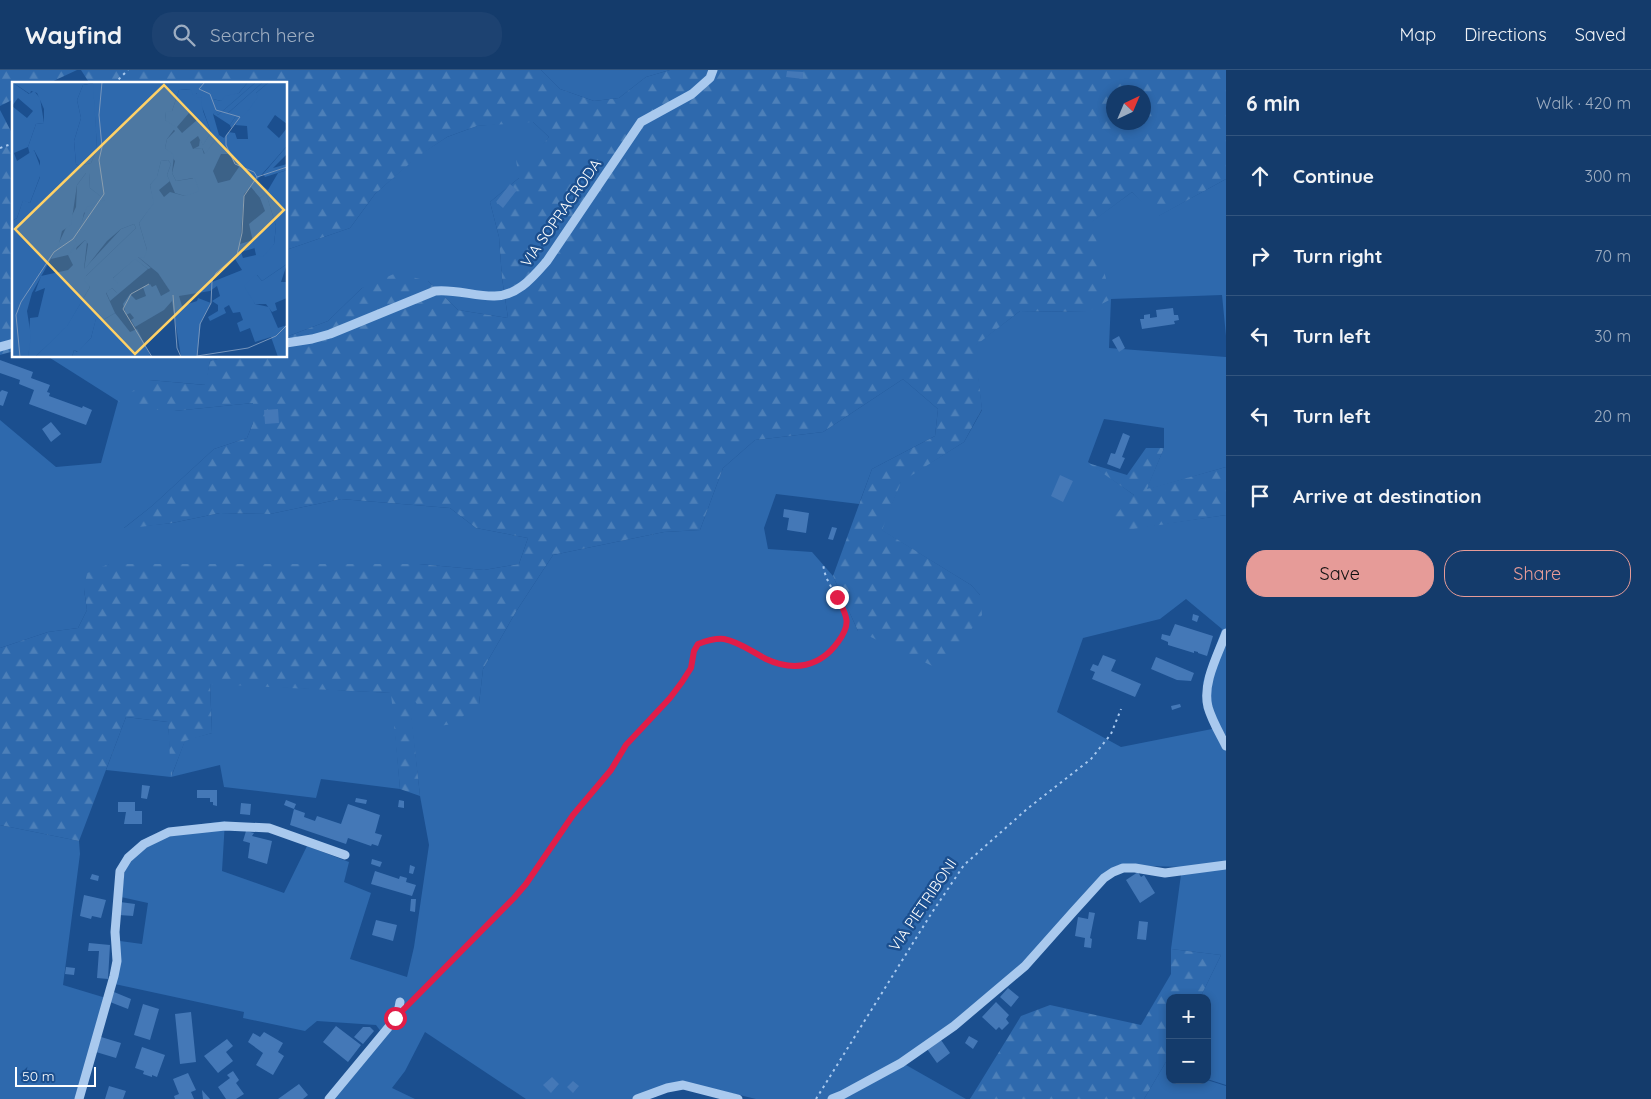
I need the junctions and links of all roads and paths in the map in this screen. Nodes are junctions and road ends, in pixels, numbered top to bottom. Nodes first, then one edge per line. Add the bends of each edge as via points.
1 (128, 70) edge
2 (713, 70) edge
3 (116, 82) edge
4 (12, 144) edge
5 (0, 148) edge
6 (288, 343) edge
7 (823, 565) dead end
8 (1226, 633) edge
9 (1121, 709) dead end
10 (1226, 746) edge
11 (345, 854) dead end
12 (1226, 865) edge
13 (404, 1003) joint
14 (846, 1097) edge
15 (80, 1099) edge
16 (329, 1099) edge
17 (637, 1099) edge
18 (738, 1099) edge
19 (816, 1099) edge
20 (832, 1099) edge

1 - 3 path
2 - 6 street, VIA SOPRACRODA via 710,78 692,94 642,122 546,261 521,287 495,296 435,291 330,334
4 - 5 path
7 - 13 path via 848,625 834,648 809,665 794,666 773,661 724,639 698,644 691,668 682,682 626,745 526,884
8 - 10 street via 1209,678 1207,698 1210,714
9 - 19 path, VIA PIETRIBONI via 1112,734 1091,759 1026,809 964,865
11 - 15 street via 269,828 225,826 169,832 144,844 128,858 120,871 117,961
12 - 14 street via 1165,873 1135,868 1112,872 1025,966 960,1021 901,1064
13 - 16 street via 392,1023
14 - 20 street
17 - 18 street via 683,1085

